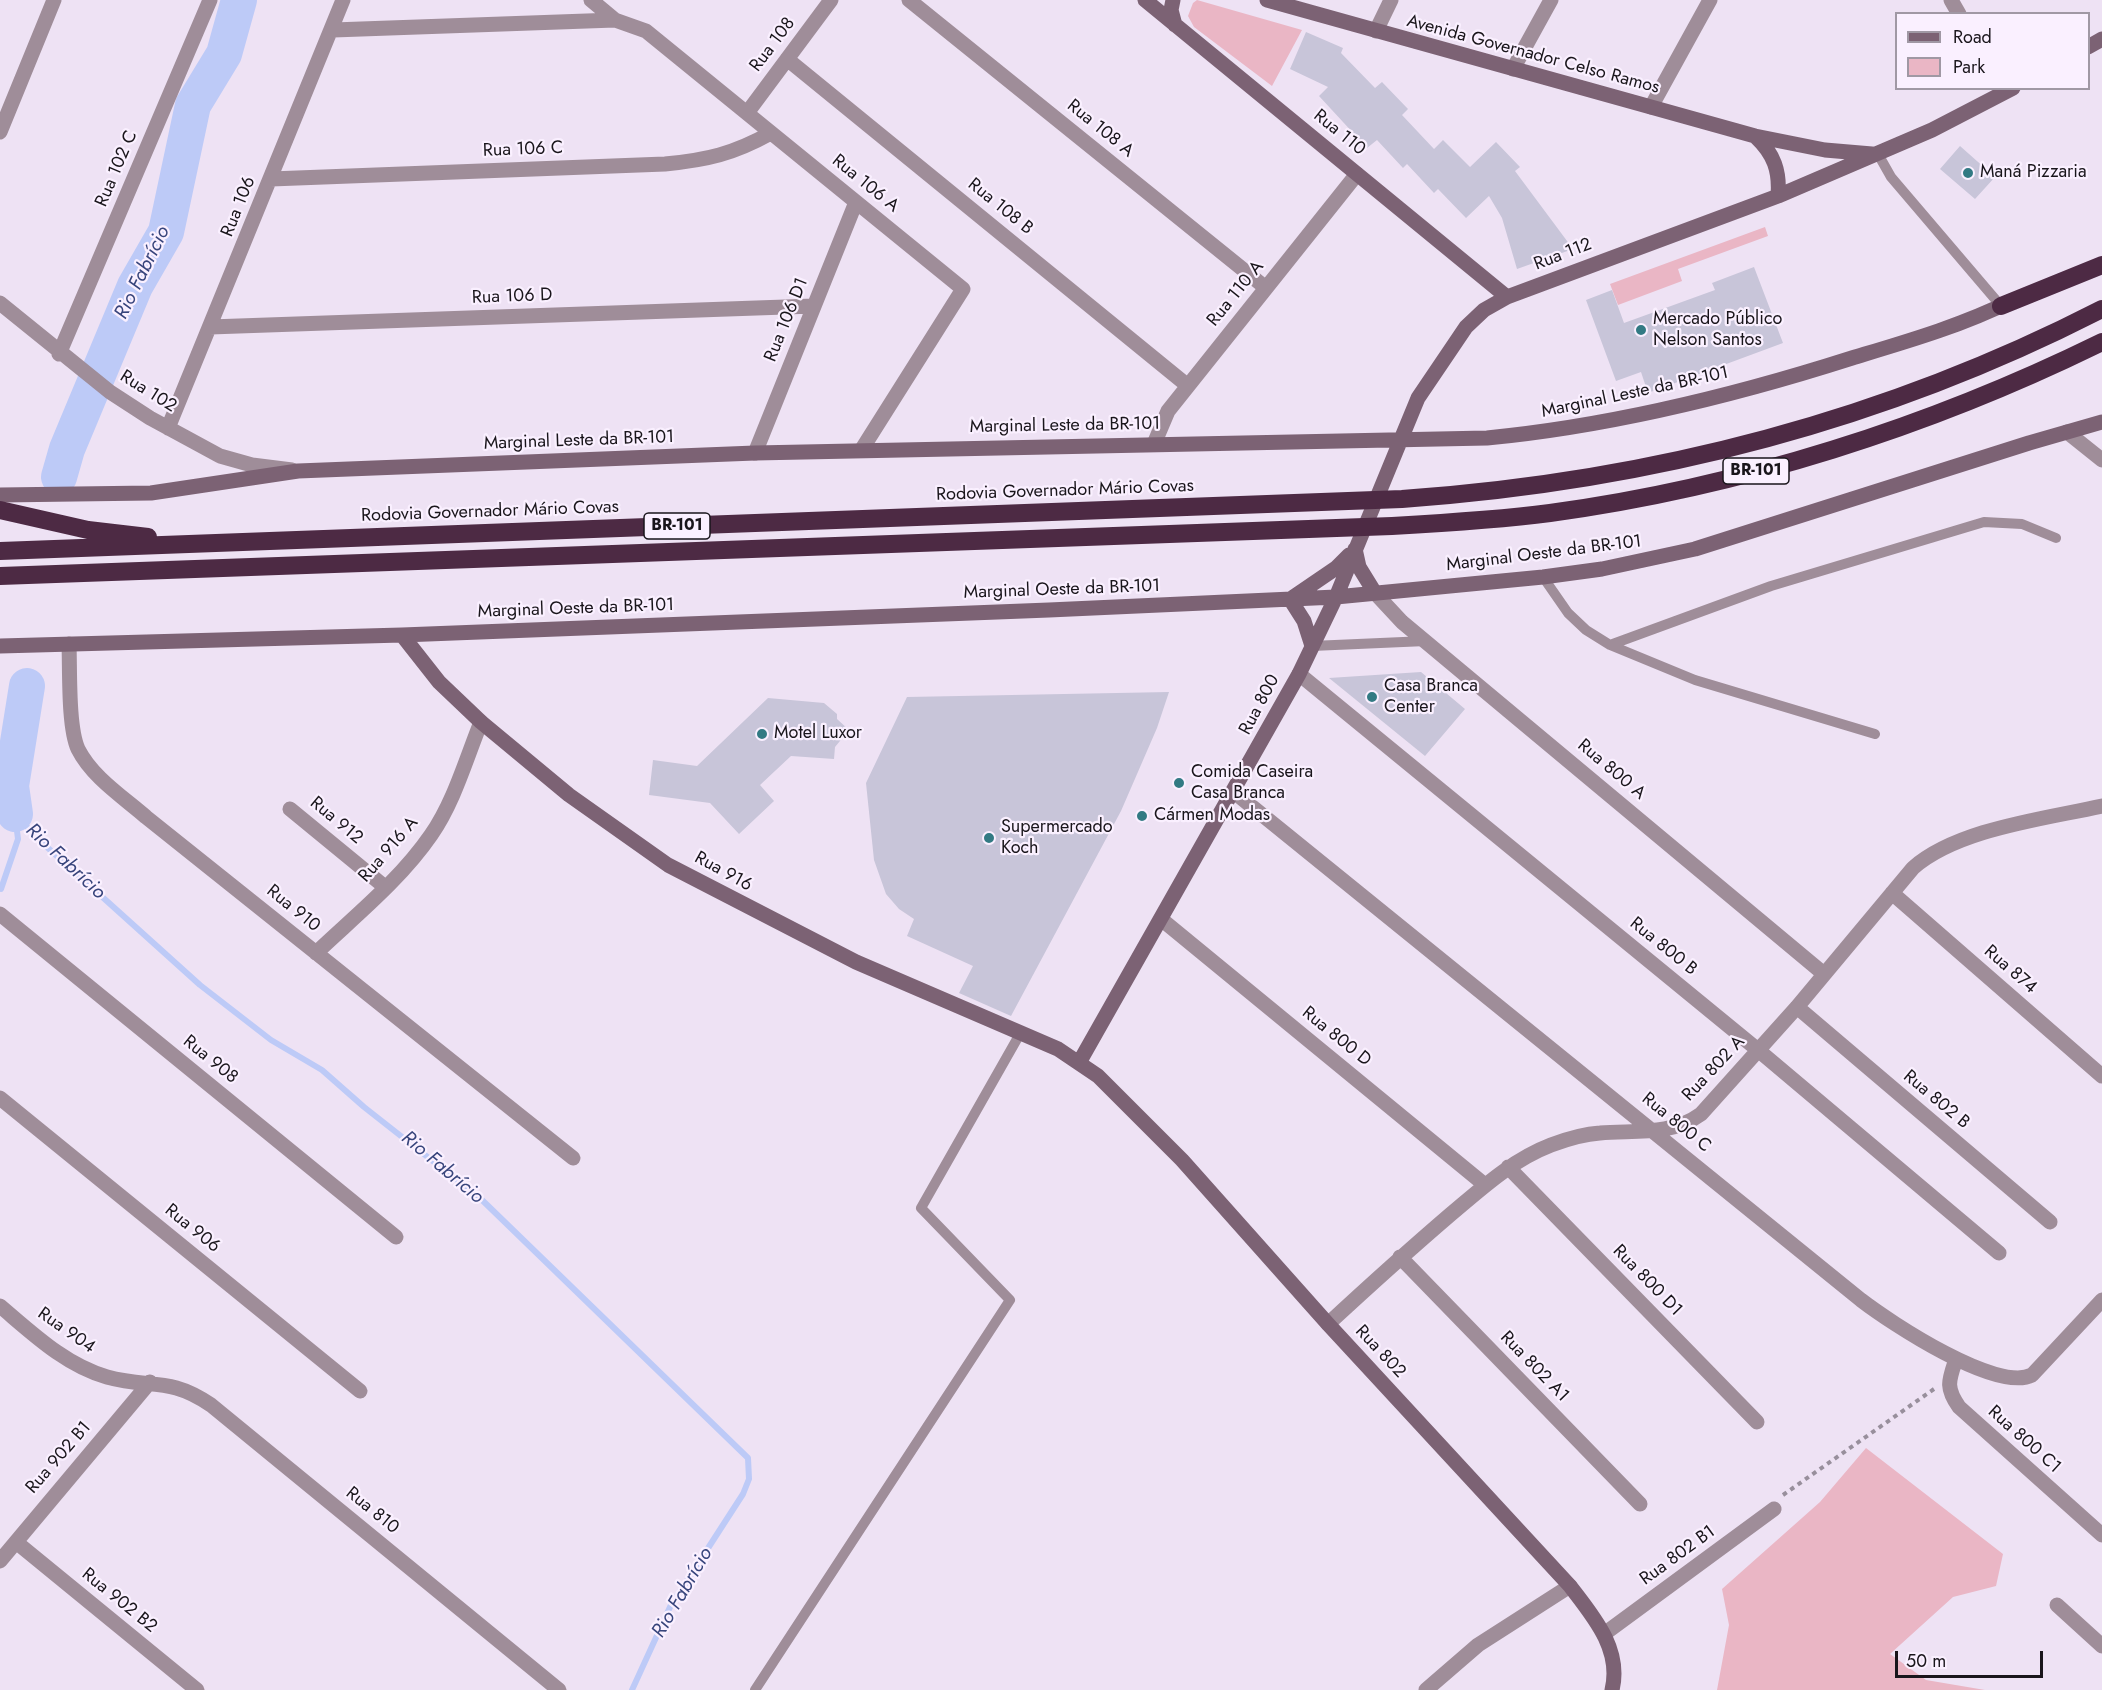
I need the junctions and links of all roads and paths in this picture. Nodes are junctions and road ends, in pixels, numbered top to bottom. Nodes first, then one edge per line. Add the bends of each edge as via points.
1 (54, 0) edge
2 (210, 0) edge
3 (343, 0) edge
4 (591, 0) edge
5 (831, 0) edge
6 (909, 0) edge
7 (1145, 0) edge
8 (1173, 0) edge
9 (1266, 0) edge
10 (1391, 0) edge
11 (1551, 0) edge
12 (1710, 0) edge
13 (615, 20) junction
14 (1175, 25) junction
15 (333, 30) junction
16 (1376, 31) junction
17 (787, 59) junction
18 (1513, 69) junction
19 (2007, 90) edge
20 (1651, 107) junction
21 (747, 113) junction
22 (0, 132) edge
23 (771, 133) junction
24 (1755, 136) junction
25 (1878, 154) junction
26 (1357, 174) junction
27 (271, 179) junction
28 (1778, 196) junction
29 (856, 202) junction
30 (2102, 255) edge
31 (2102, 265) edge
32 (1266, 288) junction
33 (1508, 297) junction
34 (0, 303) edge
35 (814, 306) junction
36 (2001, 306) junction
37 (2102, 309) edge
38 (210, 327) junction
39 (2102, 342) edge
40 (59, 354) junction
41 (1188, 386) junction
42 (2102, 422) edge
43 (168, 428) junction
44 (2067, 432) junction
45 (1399, 440) junction
46 (1154, 444) junction
47 (862, 449) junction
48 (755, 453) junction
49 (2102, 460) edge
50 (298, 471) junction
51 (0, 495) edge
52 (0, 510) edge
53 (1369, 514) joint
54 (2056, 538) dead end
55 (204, 544) junction
56 (1355, 549) junction
57 (0, 551) edge
58 (0, 576) edge
59 (1543, 577) junction
60 (1375, 593) junction
61 (1335, 597) junction
62 (1290, 599) junction
63 (402, 635) junction
64 (1426, 641) junction
65 (69, 644) junction
66 (1610, 645) junction
67 (0, 646) edge
68 (1312, 646) junction
69 (1299, 674) junction
70 (481, 722) junction
71 (1875, 734) dead end
72 (1234, 792) junction
73 (2101, 807) edge
74 (290, 809) dead end
75 (385, 887) junction
76 (1892, 893) junction
77 (0, 914) edge
78 (1161, 918) junction
79 (316, 953) junction
80 (1824, 974) junction
81 (1797, 1007) junction
82 (1021, 1032) junction
83 (1758, 1050) junction
84 (1080, 1061) junction
85 (2102, 1076) edge
86 (0, 1098) edge
87 (1656, 1131) junction
88 (573, 1158) dead end
89 (1508, 1167) junction
90 (1485, 1185) junction
91 (2050, 1222) dead end
92 (396, 1237) dead end
93 (1999, 1253) dead end
94 (1400, 1257) junction
95 (2102, 1300) edge
96 (0, 1306) edge
97 (1328, 1324) junction
98 (1956, 1359) junction
99 (1949, 1378) junction
100 (150, 1383) junction
101 (360, 1391) dead end
102 (1757, 1422) dead end
103 (1640, 1504) dead end
104 (1774, 1509) joint
105 (2102, 1535) edge
106 (16, 1542) junction
107 (0, 1561) edge
108 (1570, 1586) junction
109 (2057, 1605) dead end
110 (1604, 1634) junction
111 (2102, 1646) edge
112 (197, 1690) edge
113 (559, 1690) edge
114 (755, 1690) edge
115 (1426, 1690) edge
116 (1612, 1690) edge

1 - 22 street
2 - 40 street, Rua 102 C
3 - 15 street, Rua 106
4 - 13 street, Rua 106 A
5 - 17 street, Rua 108
6 - 32 street, Rua 108 A
7 - 14 main road, Rua 110
8 - 14 main road
9 - 16 main road, Avenida Governador Celso Ramos
10 - 16 street
11 - 18 street
12 - 20 street
13 - 15 street
13 - 21 street, Rua 106 A via 646,31
14 - 26 main road, Rua 110
15 - 27 street, Rua 106
16 - 18 main road, Avenida Governador Celso Ramos
17 - 21 street, Rua 108
17 - 41 street, Rua 108 B
18 - 20 main road, Avenida Governador Celso Ramos
19 - 25 main road
20 - 24 main road, Avenida Governador Celso Ramos
21 - 23 street, Rua 106 A
23 - 27 street, Rua 106 C via 739,151 709,160
23 - 29 street, Rua 106 A
24 - 25 main road, Avenida Governador Celso Ramos via 1825,150
24 - 28 main road via 1778,169
25 - 28 main road, Rua 112
25 - 36 lane via 1891,177
26 - 32 street, Rua 110 A
26 - 33 main road, Rua 110
27 - 38 street, Rua 106
28 - 33 main road, Rua 112
29 - 35 street, Rua 106 D1
29 - 47 street, Rua 106 A via 963,289
30 - 36 main road, Marginal Leste da BR-101
31 - 36 highway
32 - 41 street, Rua 110 A
33 - 45 main road, Rua 112 via 1484,310 1454,343 1419,398
34 - 40 street, Rua 102
35 - 38 street, Rua 106 D
35 - 48 street, Rua 106 D1
36 - 45 main road, Marginal Leste da BR-101 via 1812,371 1665,410 1534,433
37 - 55 highway, Rodovia Governador Mário Covas / BR-101 via 2012,352 1872,407 1756,442 1568,482 1402,500
38 - 43 street, Rua 106
39 - 58 highway, BR-101 via 1925,418 1773,466 1666,492 1551,513 1348,528
40 - 43 street, Rua 102
41 - 46 street, Rua 110 A via 1168,411
42 - 44 main road, Marginal Oeste da BR-101
43 - 50 street, Rua 102 via 220,456
44 - 49 street
44 - 59 main road, Marginal Oeste da BR-101 via 1695,549
45 - 46 main road, Marginal Leste da BR-101
45 - 53 main road, Rua 112
46 - 47 main road, Marginal Leste da BR-101
47 - 48 main road, Marginal Leste da BR-101
48 - 50 main road, Marginal Leste da BR-101
50 - 51 main road, Marginal Leste da BR-101 via 151,493
52 - 55 highway via 88,530
53 - 56 main road, Rua 800
54 - 66 lane via 2022,524 1984,522 1771,586
55 - 57 highway, Rodovia Governador Mário Covas / BR-101
56 - 60 main road via 1359,567
56 - 61 main road, Rua 800
56 - 62 main road via 1336,568
59 - 60 main road, Marginal Oeste da BR-101
59 - 66 lane via 1568,613
60 - 61 main road, Marginal Oeste da BR-101
60 - 64 street, Rua 800 A
61 - 62 main road, Marginal Oeste da BR-101
61 - 68 main road, Rua 800
62 - 63 main road, Marginal Oeste da BR-101
62 - 68 main road via 1304,621
63 - 65 main road, Marginal Oeste da BR-101
63 - 70 main road, Rua 916 via 440,682
64 - 68 lane
64 - 80 street, Rua 800 A
65 - 67 main road, Marginal Oeste da BR-101
65 - 79 street, Rua 910 via 74,732 77,747 92,770
66 - 71 lane via 1695,680
68 - 69 main road, Rua 800
69 - 72 main road, Rua 800
69 - 83 street, Rua 800 B
70 - 75 street, Rua 916 A via 431,834
70 - 82 main road, Rua 916 via 569,795 675,869 856,962
72 - 78 main road, Rua 800
72 - 87 street, Rua 800 C
73 - 76 street, Rua 802 A via 1944,846 1913,868
74 - 75 street, Rua 912
75 - 79 street, Rua 916 A
76 - 80 street, Rua 802 A
76 - 85 street, Rua 874
77 - 92 street, Rua 908
78 - 84 main road, Rua 800
78 - 90 street, Rua 800 D
79 - 88 street, Rua 910
80 - 81 street, Rua 802 A
81 - 83 street, Rua 802 A
81 - 91 street, Rua 802 B
82 - 84 main road, Rua 916
82 - 114 lane via 921,1208 1010,1300
83 - 87 street, Rua 802 A via 1701,1114 1690,1122
83 - 93 street, Rua 800 B
84 - 97 main road, Rua 802 via 1174,1152
86 - 101 street, Rua 906
87 - 89 street, Rua 802 A via 1576,1137 1530,1154
87 - 98 street, Rua 800 C via 1879,1314
89 - 90 street, Rua 802 A
89 - 102 street, Rua 800 D1
90 - 94 street, Rua 802 A
94 - 97 street, Rua 802 A
94 - 103 street, Rua 802 A1
95 - 98 street, Rua 800 C via 2032,1375 2022,1380
96 - 100 street, Rua 904 via 69,1360 108,1377
97 - 108 main road, Rua 802
98 - 99 street
99 - 104 path via 1785,1492
99 - 105 street, Rua 800 C1 via 1950,1393 1959,1407
100 - 106 street, Rua 902 B1
100 - 113 street, Rua 810 via 192,1391 212,1405
104 - 110 street, Rua 802 B1
106 - 107 street, Rua 902 B1
106 - 112 street, Rua 902 B2
108 - 110 main road, Rua 802
108 - 115 street via 1478,1645
109 - 111 street
110 - 116 main road, Rua 802 via 1614,1662

